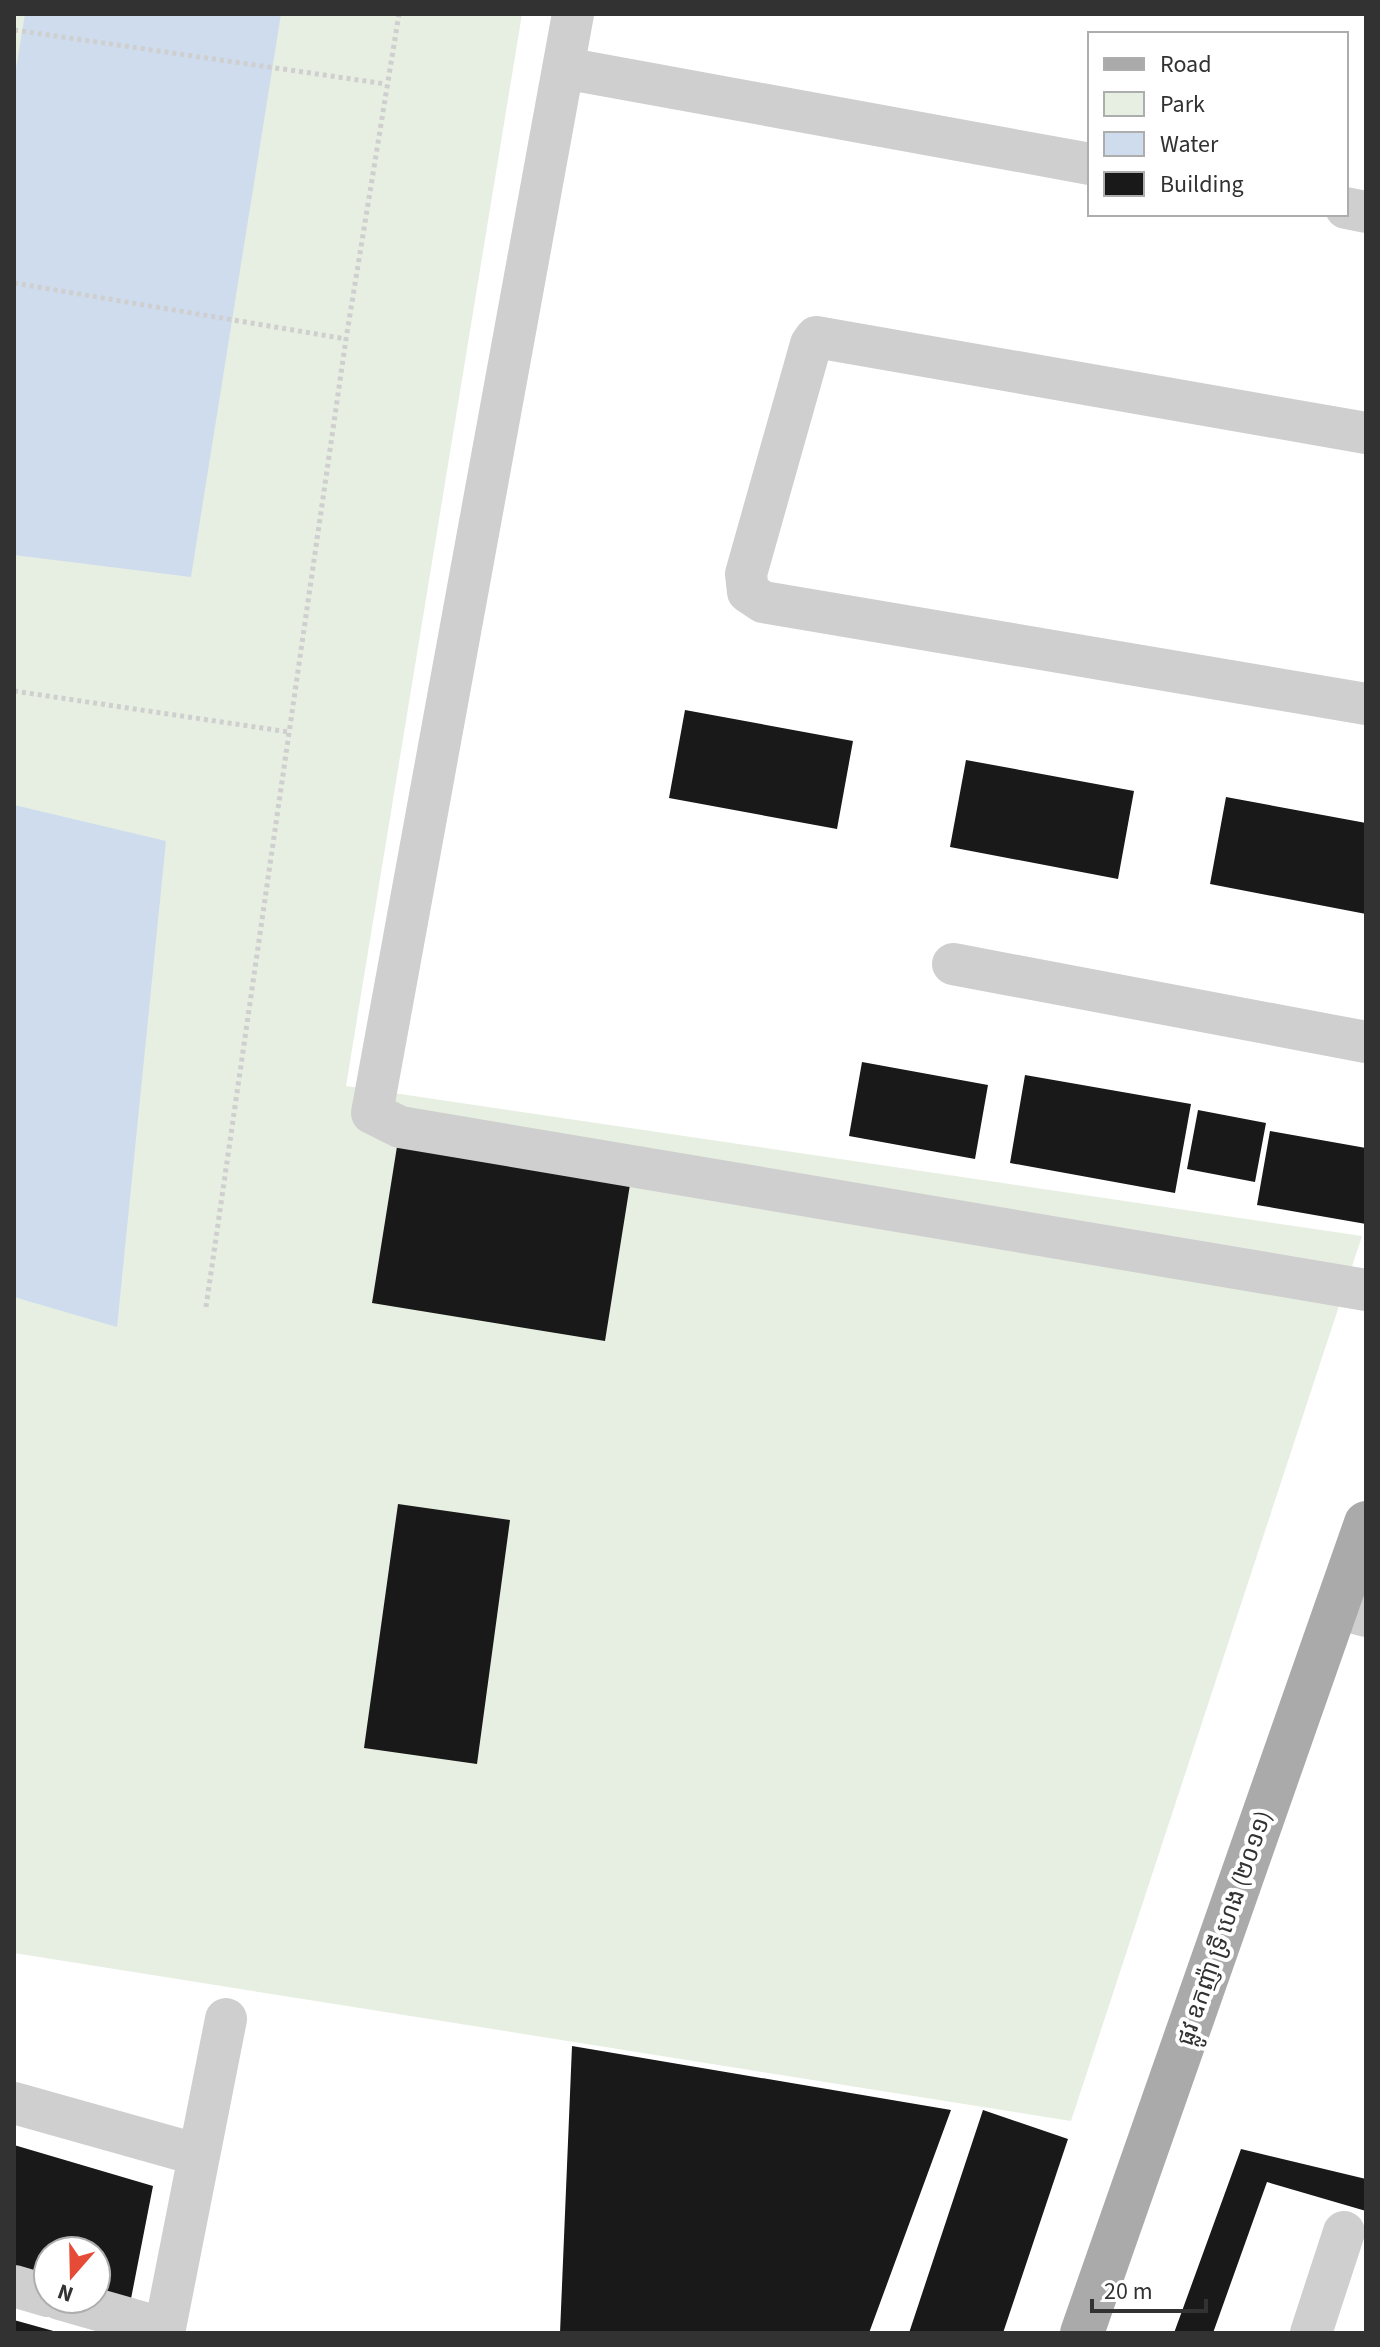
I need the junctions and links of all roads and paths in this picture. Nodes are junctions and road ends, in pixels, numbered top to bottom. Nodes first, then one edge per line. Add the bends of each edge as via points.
1 (399, 14) edge
2 (573, 14) edge
3 (14, 30) edge
4 (564, 68) junction
5 (386, 84) junction
6 (1088, 164) edge
7 (14, 283) edge
8 (346, 339) junction
9 (1366, 433) edge
10 (14, 691) edge
11 (1366, 704) edge
12 (289, 732) junction
13 (953, 964) dead end
14 (1366, 1042) edge
15 (1366, 1290) edge
16 (206, 1307) dead end
17 (1366, 1523) edge
18 (1351, 1612) edge
19 (226, 2019) dead end
20 (14, 2103) edge
21 (199, 2155) junction
22 (1344, 2232) dead end
23 (112, 2315) edge
24 (165, 2331) edge
25 (1082, 2333) edge
26 (1311, 2333) edge

1 - 5 path
2 - 4 street
3 - 5 path
4 - 6 street
4 - 15 street via 372,1113 400,1127
5 - 8 path
7 - 8 path
8 - 12 path
9 - 11 street via 816,337 746,574 748,592 763,602
10 - 12 path
12 - 16 path
13 - 14 street
17 - 18 main road, ផ្លូវ ឧកញ៉ា ទ្រី ហេង (២០១១)
18 - 25 main road, ផ្លូវ ឧកញ៉ា ទ្រី ហេង (២០១១)
19 - 21 street
20 - 21 street
21 - 24 street
22 - 26 street
23 - 24 street

